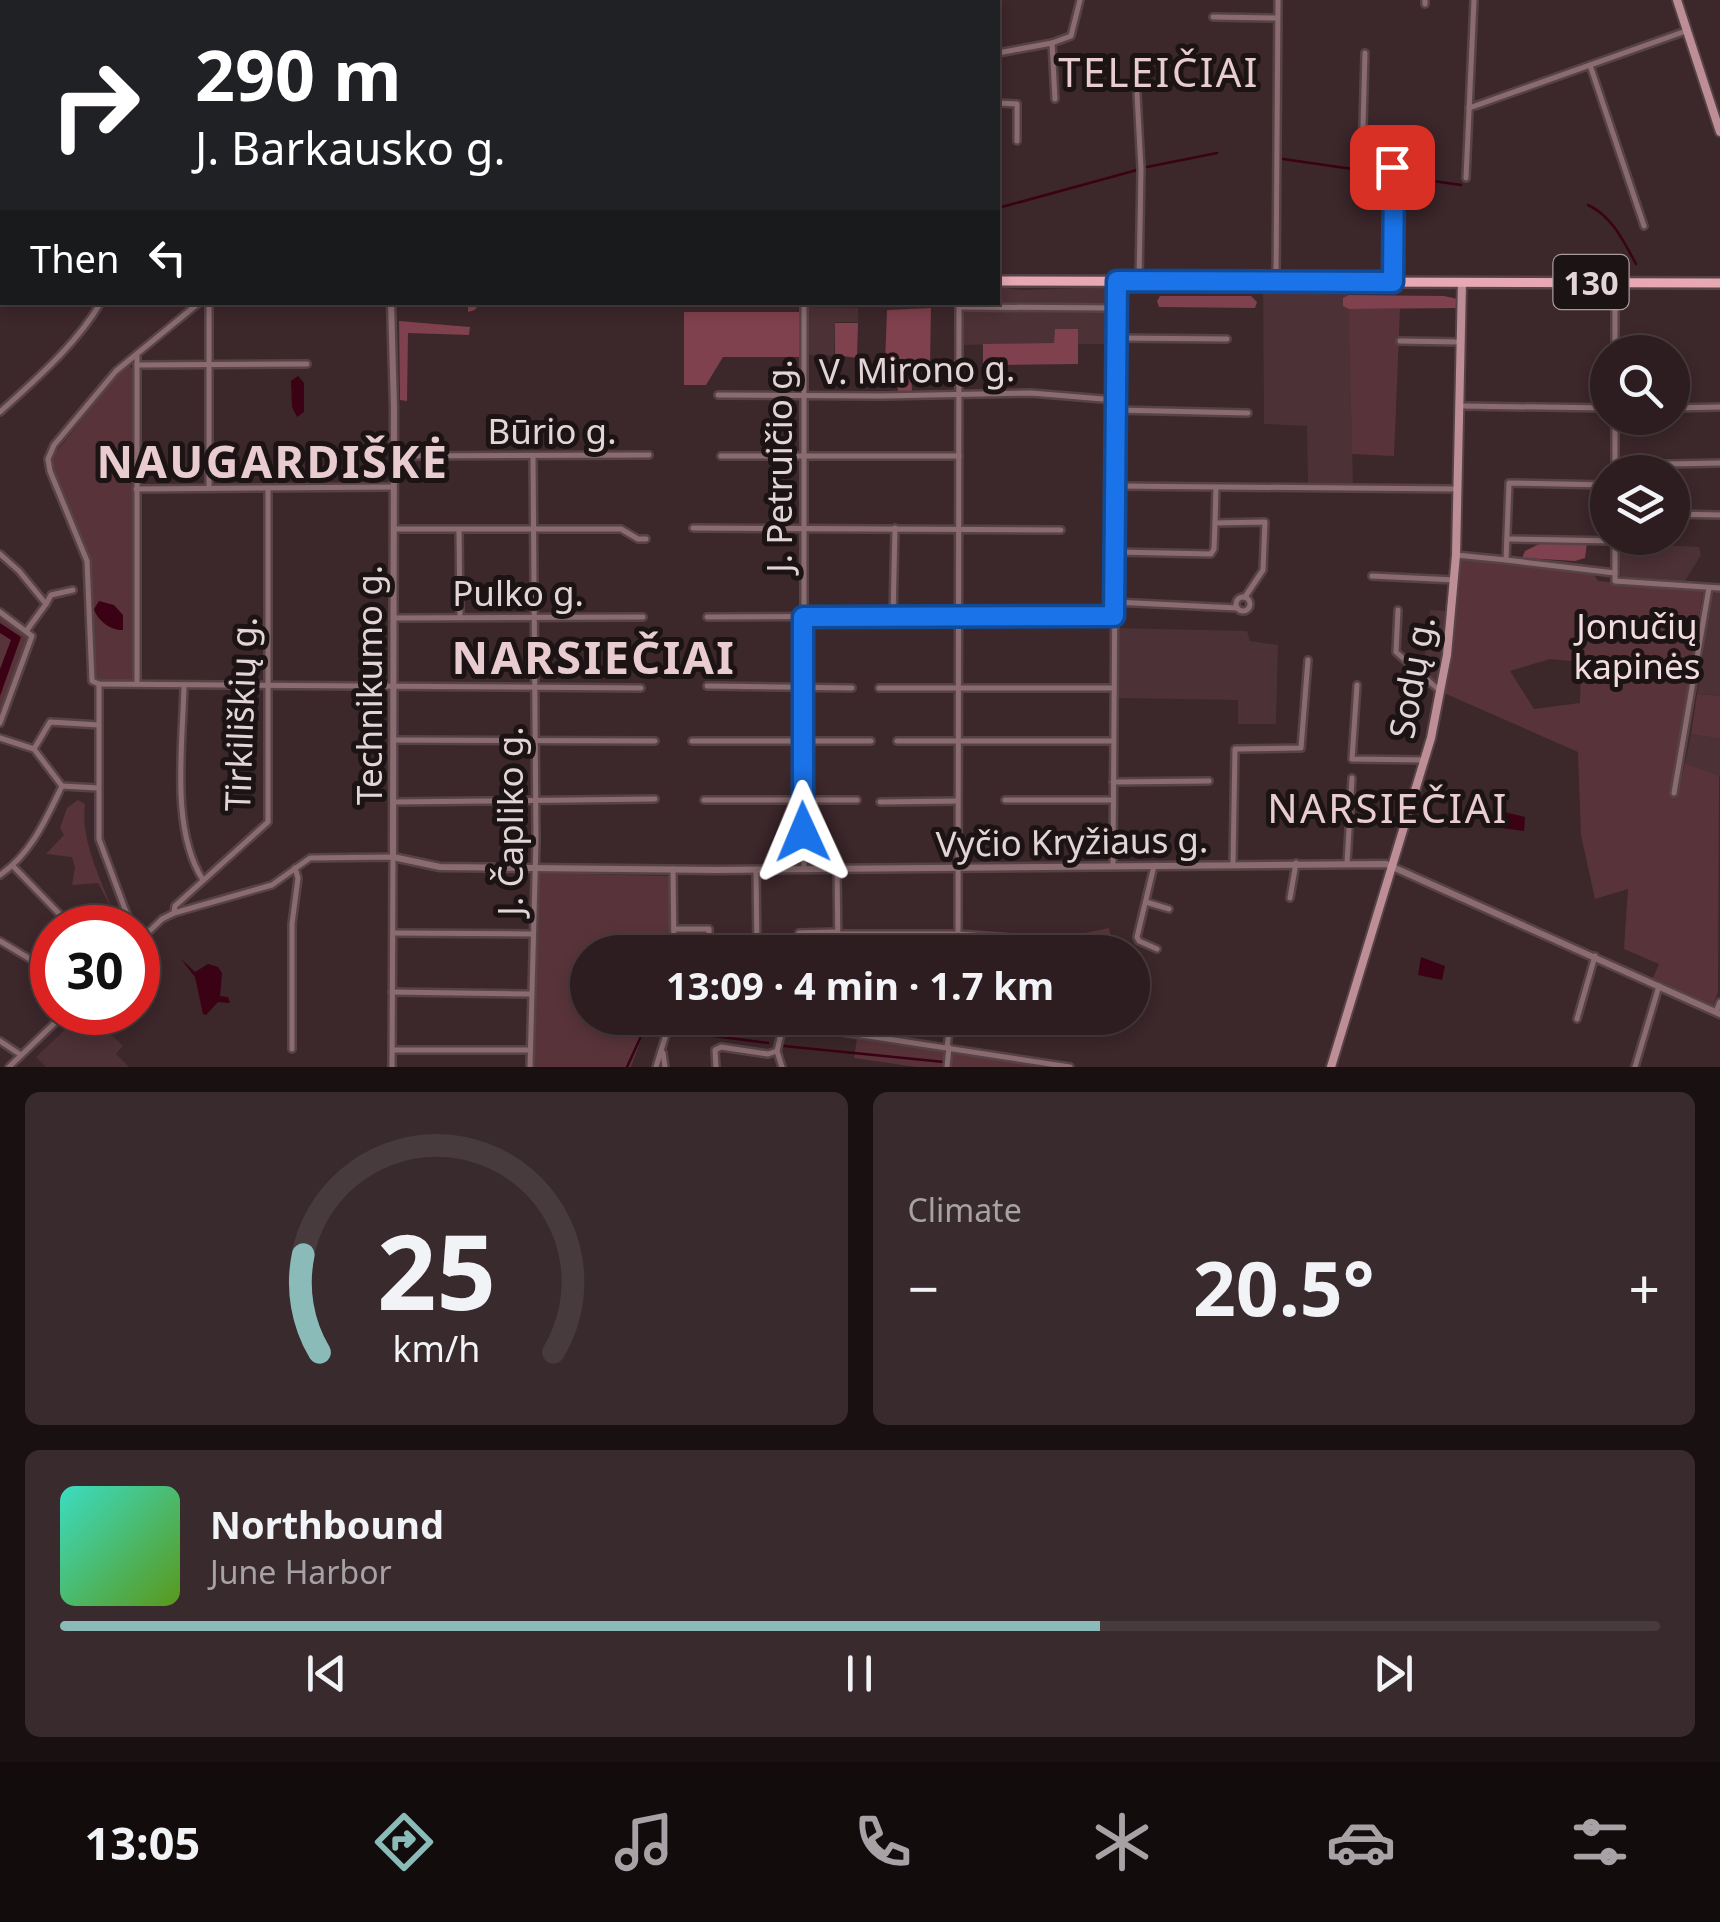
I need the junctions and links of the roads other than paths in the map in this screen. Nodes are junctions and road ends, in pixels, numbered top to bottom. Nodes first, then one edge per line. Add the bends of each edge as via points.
1 (1080, 0) edge
2 (1278, 0) edge
3 (1474, 0) edge
4 (1677, 0) edge
5 (1213, 18) dead end
6 (1278, 18) junction
7 (1686, 31) junction
8 (1052, 43) junction
9 (1000, 53) edge
10 (1365, 53) dead end
11 (1590, 65) junction
12 (1137, 94) dead end
13 (1055, 99) dead end
14 (1000, 103) edge
15 (1469, 108) junction
16 (1720, 132) edge
17 (1017, 140) dead end
18 (1466, 178) dead end
19 (1644, 226) dead end
20 (1000, 281) edge
21 (1117, 281) junction
22 (1140, 281) junction
23 (1276, 282) junction
24 (1393, 282) junction
25 (1462, 282) junction
26 (1615, 282) junction
27 (1720, 283) edge
28 (98, 305) edge
29 (197, 305) edge
30 (209, 305) edge
31 (391, 305) edge
32 (804, 305) edge
33 (958, 305) edge
34 (1116, 308) junction
35 (1615, 335) edge
36 (1116, 338) junction
37 (1227, 338) dead end
38 (1400, 340) dead end
39 (1460, 342) junction
40 (137, 361) junction
41 (209, 364) junction
42 (307, 364) dead end
43 (718, 395) dead end
44 (804, 396) junction
45 (960, 396) junction
46 (1116, 400) junction
47 (1458, 406) junction
48 (1590, 408) edge
49 (1690, 408) edge
50 (1720, 408) edge
51 (1116, 410) junction
52 (0, 411) edge
53 (1248, 413) dead end
54 (649, 455) dead end
55 (804, 455) junction
56 (394, 456) junction
57 (533, 456) junction
58 (721, 456) dead end
59 (959, 456) junction
60 (1720, 464) edge
61 (1690, 465) edge
62 (1590, 485) edge
63 (210, 486) junction
64 (1116, 486) junction
65 (394, 487) junction
66 (1216, 487) junction
67 (136, 489) junction
68 (268, 490) junction
69 (1456, 490) junction
70 (1690, 514) edge
71 (1720, 515) edge
72 (1215, 523) junction
73 (803, 526) junction
74 (693, 528) dead end
75 (896, 528) junction
76 (959, 528) junction
77 (394, 529) junction
78 (533, 529) junction
79 (459, 530) junction
80 (1061, 530) dead end
81 (646, 539) dead end
82 (1507, 540) junction
83 (1590, 540) edge
84 (1115, 552) junction
85 (0, 554) edge
86 (1456, 555) junction
87 (1615, 555) edge
88 (1506, 560) junction
89 (1615, 573) junction
90 (1372, 576) dead end
91 (1454, 580) junction
92 (1709, 588) junction
93 (1720, 588) edge
94 (73, 590) dead end
95 (1245, 597) junction
96 (1237, 600) junction
97 (1114, 602) junction
98 (46, 604) junction
99 (1222, 605) junction
100 (1237, 608) junction
101 (1398, 610) dead end
102 (0, 612) edge
103 (893, 616) junction
104 (958, 616) junction
105 (1114, 616) junction
106 (460, 617) junction
107 (644, 617) dead end
108 (803, 617) junction
109 (394, 618) junction
110 (533, 618) junction
111 (707, 618) dead end
112 (26, 630) junction
113 (1308, 660) dead end
114 (95, 683) junction
115 (137, 684) junction
116 (1357, 684) dead end
117 (184, 685) junction
118 (708, 686) dead end
119 (268, 687) junction
120 (534, 687) junction
121 (803, 687) junction
122 (394, 688) junction
123 (641, 688) dead end
124 (852, 688) dead end
125 (879, 688) dead end
126 (959, 688) junction
127 (1114, 688) junction
128 (1442, 692) junction
129 (0, 723) edge
130 (98, 725) junction
131 (0, 738) edge
132 (394, 740) junction
133 (535, 741) junction
134 (656, 741) dead end
135 (802, 741) junction
136 (871, 741) dead end
137 (898, 741) dead end
138 (1114, 741) junction
139 (692, 742) dead end
140 (958, 742) junction
141 (34, 749) junction
142 (1425, 760) junction
143 (1352, 778) dead end
144 (1113, 782) junction
145 (1209, 782) dead end
146 (62, 786) junction
147 (98, 788) junction
148 (1674, 793) dead end
149 (655, 799) dead end
150 (536, 800) junction
151 (704, 800) dead end
152 (802, 800) junction
153 (856, 800) dead end
154 (1005, 800) dead end
155 (1113, 800) junction
156 (393, 802) junction
157 (880, 802) dead end
158 (958, 802) junction
159 (393, 857) junction
160 (1348, 863) junction
161 (1233, 864) junction
162 (1296, 864) junction
163 (1112, 865) junction
164 (1154, 865) junction
165 (14, 866) junction
166 (1392, 866) junction
167 (295, 868) junction
168 (535, 868) junction
169 (957, 868) junction
170 (673, 869) junction
171 (837, 869) junction
172 (756, 870) junction
173 (804, 870) junction
174 (0, 875) edge
175 (204, 880) junction
176 (1290, 898) dead end
177 (1146, 902) junction
178 (50, 905) edge
179 (123, 905) edge
180 (1169, 909) dead end
181 (174, 913) junction
182 (160, 921) edge
183 (674, 928) junction
184 (393, 932) junction
185 (799, 933) dead end
186 (838, 933) junction
187 (533, 934) junction
188 (959, 934) junction
189 (674, 935) edge
190 (709, 935) edge
191 (757, 935) edge
192 (972, 935) edge
193 (0, 941) edge
194 (1158, 949) dead end
195 (1595, 956) junction
196 (30, 959) edge
197 (1658, 986) junction
198 (392, 992) junction
199 (531, 994) junction
200 (1720, 1002) edge
201 (1718, 1013) edge
202 (1577, 1019) dead end
203 (42, 1035) edge
204 (666, 1035) edge
205 (780, 1035) edge
206 (864, 1035) edge
207 (949, 1035) edge
208 (0, 1040) edge
209 (948, 1047) junction
210 (292, 1049) dead end
211 (392, 1050) junction
212 (530, 1050) junction
213 (662, 1050) junction
214 (778, 1051) junction
215 (21, 1055) junction
216 (1028, 1064) edge
217 (782, 1065) edge
218 (9, 1067) edge
219 (392, 1067) edge
220 (530, 1067) edge
221 (656, 1067) edge
222 (665, 1067) edge
223 (716, 1067) edge
224 (947, 1067) edge
225 (1070, 1067) edge
226 (1331, 1067) edge
227 (1634, 1067) edge

1 - 8 street via 1071,36
2 - 6 street
3 - 15 street
4 - 7 main road
5 - 6 street
6 - 23 street
7 - 11 street
7 - 16 main road
8 - 9 street
8 - 13 street
10 - 24 street via 1362,162 1394,172
11 - 15 street
11 - 19 street
12 - 22 street
14 - 17 street via 1017,104
15 - 18 street
20 - 21 main road, 130
21 - 22 main road, 130
21 - 34 street
22 - 23 main road, 130
23 - 24 main road, 130
24 - 25 main road, 130
25 - 26 main road, 130
25 - 39 main road, Sodų g.
26 - 27 main road, 130
26 - 35 street
28 - 52 street
29 - 40 street
30 - 41 street
31 - 56 street, Technikumo g.
32 - 44 street, J. Petruičio g.
33 - 34 street
33 - 45 street
34 - 36 street
36 - 37 street
36 - 46 street
38 - 39 street
39 - 47 main road, Sodų g.
40 - 41 street
40 - 67 street
40 - 114 street via 116,371 48,459 87,560
41 - 42 street
41 - 63 street
43 - 44 street, V. Mirono g.
44 - 45 street, V. Mirono g.
44 - 55 street, J. Petruičio g.
45 - 46 street, V. Mirono g.
45 - 59 street
46 - 51 street
47 - 48 street
47 - 69 main road, Sodų g.
49 - 50 street
51 - 53 street
51 - 64 street
54 - 57 street, Būrio g.
55 - 58 street
55 - 59 street
55 - 73 street, J. Petruičio g.
56 - 57 street, Būrio g.
56 - 65 street, Technikumo g.
57 - 78 street, J. Čapliko g.
59 - 76 street
60 - 61 street
62 - 82 street via 1509,483
63 - 67 street
63 - 68 street
64 - 66 street
64 - 84 street
65 - 68 street
65 - 77 street, Technikumo g.
66 - 69 street
66 - 72 street
67 - 115 street
68 - 119 street, Tirkiliškių g.
69 - 86 main road, Sodų g.
70 - 71 street
72 - 84 street via 1210,554
72 - 95 street via 1265,522 1263,570
73 - 74 street
73 - 75 street
73 - 108 street, J. Petruičio g.
75 - 76 street
75 - 103 street
76 - 80 street
76 - 104 street
77 - 79 street
77 - 109 street, Technikumo g.
78 - 79 street
78 - 81 street via 621,529
78 - 110 street, J. Čapliko g.
79 - 106 street
82 - 83 street
82 - 88 street
84 - 97 street
85 - 98 street
86 - 88 street
86 - 91 main road, Sodų g.
87 - 89 street
88 - 89 street
89 - 92 street via 1615,582
90 - 91 street
91 - 128 main road, Sodų g.
92 - 93 street
92 - 148 street
94 - 98 street via 51,595
95 - 96 street
95 - 100 street via 1249,608
96 - 99 street
96 - 100 street
97 - 99 street
97 - 105 street
98 - 112 street
99 - 100 street
101 - 128 street via 1399,657
102 - 112 street
103 - 104 street
103 - 108 street
104 - 105 street
104 - 126 street
105 - 127 street
106 - 109 street, Pulko g.
106 - 110 street, Pulko g.
107 - 110 street, Pulko g.
108 - 111 street
108 - 121 street, J. Petruičio g.
109 - 122 street, Technikumo g.
110 - 120 street, J. Čapliko g.
112 - 129 street via 32,636
113 - 161 street via 1300,748 1235,748
114 - 115 street
114 - 130 street
115 - 117 street
116 - 142 street via 1352,760
117 - 119 street
117 - 175 street via 183,820
118 - 121 street
119 - 122 street
119 - 175 street, Tirkiliškių g. via 268,822
120 - 122 street
120 - 123 street
120 - 133 street, J. Čapliko g.
121 - 124 street
121 - 135 street, J. Petruičio g.
122 - 132 street, Technikumo g.
125 - 126 street
126 - 127 street
126 - 140 street
127 - 138 street
128 - 142 main road, Sodų g.
130 - 141 street via 50,722
130 - 147 street
131 - 141 street
132 - 133 street
132 - 156 street, Technikumo g.
133 - 134 street
133 - 150 street, J. Čapliko g.
135 - 136 street
135 - 139 street
135 - 152 street, J. Petruičio g.
137 - 140 street
138 - 140 street
138 - 144 street
140 - 158 street
141 - 146 street
142 - 166 main road, Sodų g.
143 - 160 street
144 - 145 street
144 - 155 street
146 - 147 street
146 - 165 street
147 - 179 street via 99,839
149 - 150 street
150 - 156 street
150 - 168 street, J. Čapliko g.
151 - 152 street
152 - 153 street
152 - 173 street, J. Petruičio g.
154 - 155 street
155 - 163 street
156 - 159 street, Technikumo g.
157 - 158 street
158 - 169 street
159 - 167 street via 315,856
159 - 168 street, Vyčio Kryžiaus g. via 440,867
159 - 184 street, Technikumo g.
160 - 162 street, Vyčio Kryžiaus g.
160 - 166 street, Vyčio Kryžiaus g.
161 - 162 street, Vyčio Kryžiaus g.
161 - 164 street, Vyčio Kryžiaus g.
162 - 176 street
163 - 164 street, Vyčio Kryžiaus g.
163 - 169 street, Vyčio Kryžiaus g.
164 - 177 street
165 - 174 street
165 - 178 street
166 - 195 street, Vyčio Kryžiaus g.
166 - 226 main road, Sodų g.
167 - 181 street via 272,885
167 - 210 street
168 - 170 street, Vyčio Kryžiaus g.
168 - 187 street, J. Čapliko g.
169 - 171 street, Vyčio Kryžiaus g.
169 - 188 street
170 - 172 street, Vyčio Kryžiaus g.
170 - 183 street
171 - 173 street, Vyčio Kryžiaus g.
171 - 186 street
172 - 173 street, Vyčio Kryžiaus g.
172 - 191 street
175 - 181 street, Tirkiliškių g.
177 - 180 street
177 - 194 street via 1137,937
181 - 182 street, Tirkiliškių g.
183 - 189 street
183 - 190 street via 709,929
184 - 187 street
184 - 198 street, Technikumo g.
185 - 186 street
186 - 188 street
187 - 199 street, J. Čapliko g.
188 - 192 street
193 - 196 street
195 - 197 street, Vyčio Kryžiaus g.
195 - 202 street
197 - 201 street, Vyčio Kryžiaus g.
197 - 227 street
198 - 199 street
198 - 211 street, Technikumo g.
199 - 212 street, J. Čapliko g.
200 - 201 street
203 - 215 street
204 - 213 street
205 - 214 street
206 - 209 street
207 - 209 street
208 - 215 street
209 - 216 street
209 - 224 street
211 - 212 street
211 - 219 street, Technikumo g.
212 - 220 street, J. Čapliko g.
213 - 221 street
213 - 222 street
214 - 217 street
214 - 223 street via 721,1047 715,1050
215 - 218 street
216 - 225 street

